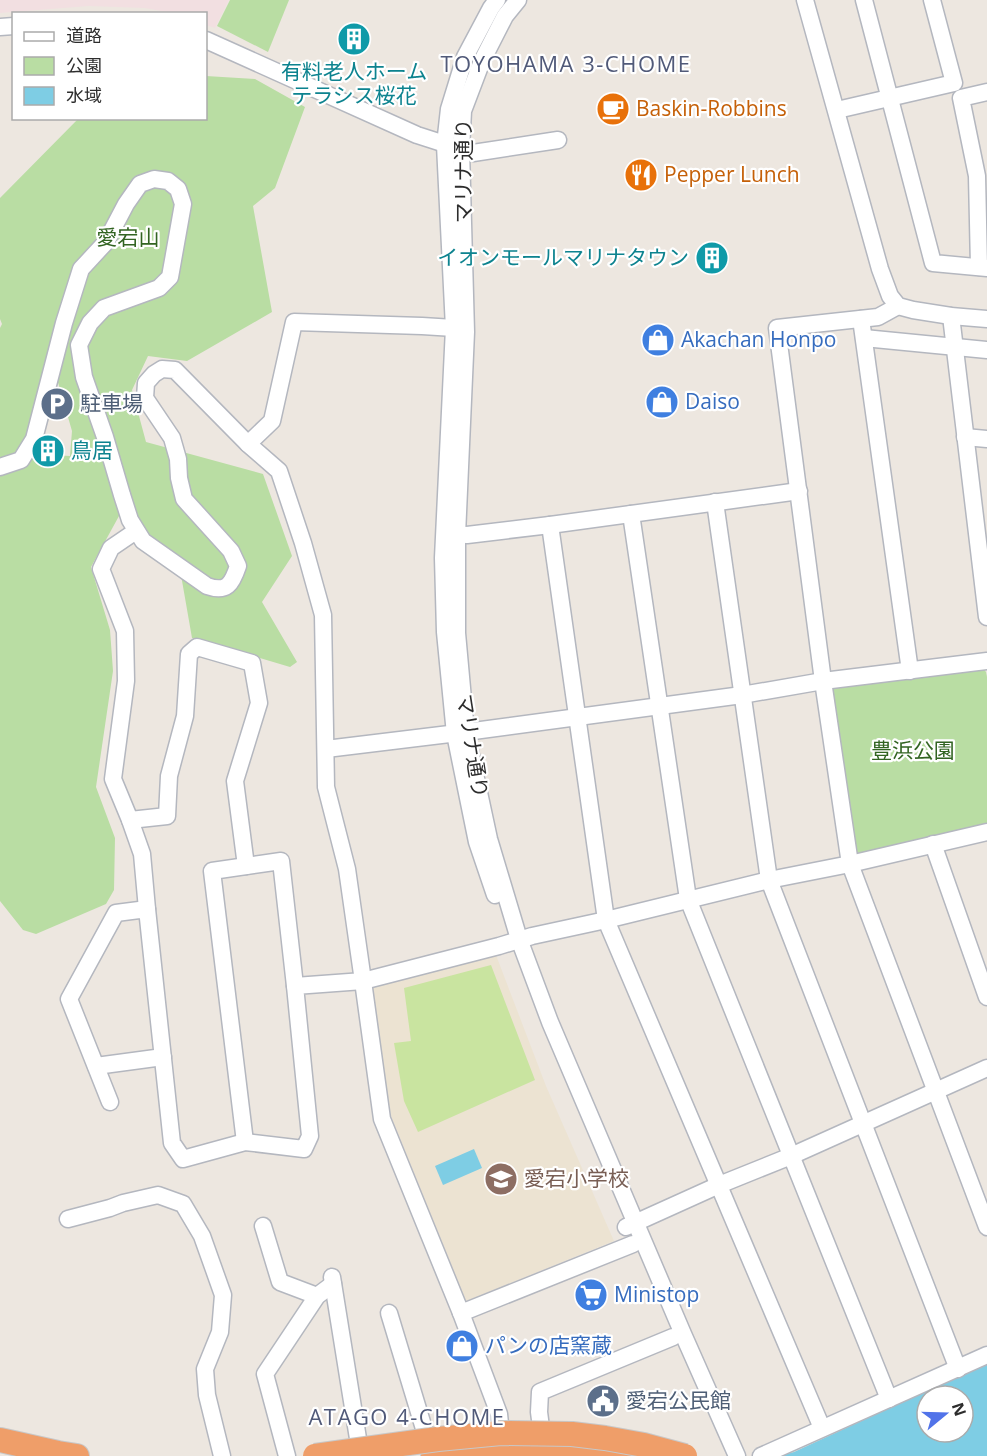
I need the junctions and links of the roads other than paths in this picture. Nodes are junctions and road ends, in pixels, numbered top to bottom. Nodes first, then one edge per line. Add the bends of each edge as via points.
1 (497, 0) edge
2 (519, 0) edge
3 (805, 0) edge
4 (815, 0) edge
5 (864, 0) edge
6 (932, 0) edge
7 (207, 40) edge
8 (987, 93) edge
9 (890, 97) junction
10 (840, 109) junction
11 (558, 140) dead end
12 (445, 145) junction
13 (461, 150) junction
14 (983, 268) edge
15 (898, 306) junction
16 (987, 311) edge
17 (951, 316) junction
18 (861, 318) junction
19 (987, 319) edge
20 (454, 328) junction
21 (864, 338) junction
22 (954, 347) junction
23 (987, 350) edge
24 (965, 437) junction
25 (987, 439) edge
26 (248, 444) junction
27 (0, 467) edge
28 (799, 491) junction
29 (715, 502) junction
30 (631, 514) junction
31 (550, 525) junction
32 (136, 531) junction
33 (450, 534) junction
34 (987, 617) edge
35 (987, 661) edge
36 (910, 671) junction
37 (823, 681) junction
38 (742, 695) junction
39 (660, 706) junction
40 (578, 717) junction
41 (461, 733) junction
42 (326, 749) junction
43 (130, 820) junction
44 (987, 832) edge
45 (933, 844) junction
46 (850, 864) junction
47 (246, 866) junction
48 (769, 880) junction
49 (688, 899) junction
50 (147, 909) junction
51 (606, 920) junction
52 (515, 940) junction
53 (363, 981) junction
54 (295, 986) junction
55 (987, 997) edge
56 (163, 1057) junction
57 (96, 1066) junction
58 (987, 1068) edge
59 (935, 1091) junction
60 (110, 1102) dead end
61 (864, 1123) junction
62 (245, 1142) junction
63 (791, 1156) junction
64 (720, 1185) junction
65 (68, 1219) dead end
66 (631, 1225) junction
67 (263, 1226) dead end
68 (987, 1227) edge
69 (633, 1244) junction
70 (317, 1296) junction
71 (389, 1312) dead end
72 (461, 1313) junction
73 (673, 1337) junction
74 (987, 1355) edge
75 (958, 1369) junction
76 (889, 1399) junction
77 (822, 1428) junction
78 (501, 1433) junction
79 (542, 1435) junction
80 (0, 1440) edge
81 (431, 1449) edge
82 (360, 1451) junction
83 (67, 1456) edge
84 (77, 1456) edge
85 (222, 1456) edge
86 (286, 1456) edge
87 (315, 1456) edge
88 (328, 1456) edge
89 (620, 1456) edge
90 (683, 1456) edge
91 (724, 1456) edge
92 (737, 1456) edge
93 (761, 1456) edge

1 - 12 street, マリナ通り via 465,57 449,109
2 - 13 street, マリナ通り via 505,16 463,111
3 - 10 street
4 - 10 street
5 - 9 street
6 - 9 street via 954,82
7 - 12 street
8 - 14 street via 961,98 977,176
9 - 10 street
9 - 14 street via 933,263
10 - 15 street via 880,268
10 - 16 street via 895,291 913,302
11 - 13 street via 473,153
12 - 13 street
12 - 20 street, マリナ通り
13 - 33 street, マリナ通り via 466,332
15 - 17 street
15 - 18 street via 878,317
17 - 19 street
17 - 22 street
18 - 21 street
18 - 28 street via 777,328
20 - 26 street via 294,322 272,421
20 - 33 street, マリナ通り
21 - 22 street
21 - 36 street
22 - 23 street
22 - 24 street
24 - 25 street
24 - 34 street
26 - 32 street via 175,370 162,369 154,374 146,383 145,398 172,438 184,499 231,551 238,566 234,579 225,588 207,586 143,541
26 - 42 street via 279,471 324,615
27 - 32 street via 21,460 34,439 81,269 106,242 140,184 154,179 168,181 178,189 183,204 170,277 159,288 104,308 90,323 79,345 84,377
28 - 29 street
28 - 37 street
29 - 30 street
29 - 38 street
30 - 31 street
30 - 39 street
31 - 33 street
31 - 40 street
32 - 43 street via 111,548 101,569 125,631 126,681 113,779
33 - 41 street, マリナ通り
35 - 36 street
36 - 37 street
37 - 38 street
37 - 46 street
38 - 39 street
38 - 48 street
39 - 40 street
39 - 49 street
40 - 41 street
40 - 51 street
41 - 42 street
41 - 52 street, マリナ通り via 477,842
42 - 53 street via 326,787 347,869
43 - 47 street via 167,816 169,776 185,716 189,654 197,647 252,663 259,703 235,780
43 - 50 street via 142,854
44 - 45 street
45 - 46 street
45 - 55 street
46 - 48 street
46 - 59 street
47 - 54 street via 281,861
47 - 62 street via 212,871
48 - 49 street
48 - 61 street
49 - 51 street
49 - 63 street
50 - 56 street
50 - 57 street via 116,913 69,999
51 - 52 street
51 - 64 street
52 - 53 street
52 - 66 street, マリナ通り via 538,1024
53 - 54 street
53 - 72 street via 382,1119
54 - 62 street via 310,1136 304,1149
56 - 57 street
56 - 62 street via 172,1143 183,1159
57 - 60 street
58 - 59 street
59 - 61 street
59 - 68 street
61 - 63 street
61 - 75 street
63 - 64 street
63 - 76 street
64 - 66 street
64 - 77 street
65 - 85 street via 158,1195 183,1204 202,1236 223,1295 220,1332 205,1370
66 - 69 street, マリナ通り
66 - 92 street, マリナ通り
67 - 70 street via 280,1282
69 - 72 street
69 - 73 street, マリナ通り
70 - 82 street via 332,1279
70 - 86 street via 266,1374
71 - 81 street
72 - 78 street via 499,1414
73 - 79 street via 540,1392
73 - 91 street, マリナ通り
74 - 75 street
75 - 76 street
76 - 77 street
77 - 93 street
78 - 79 street
78 - 81 street
79 - 90 street
80 - 83 street
80 - 84 highway
81 - 82 street
81 - 89 highway via 567,1448
82 - 88 street
87 - 90 highway, bridge via 501,1433 605,1438

